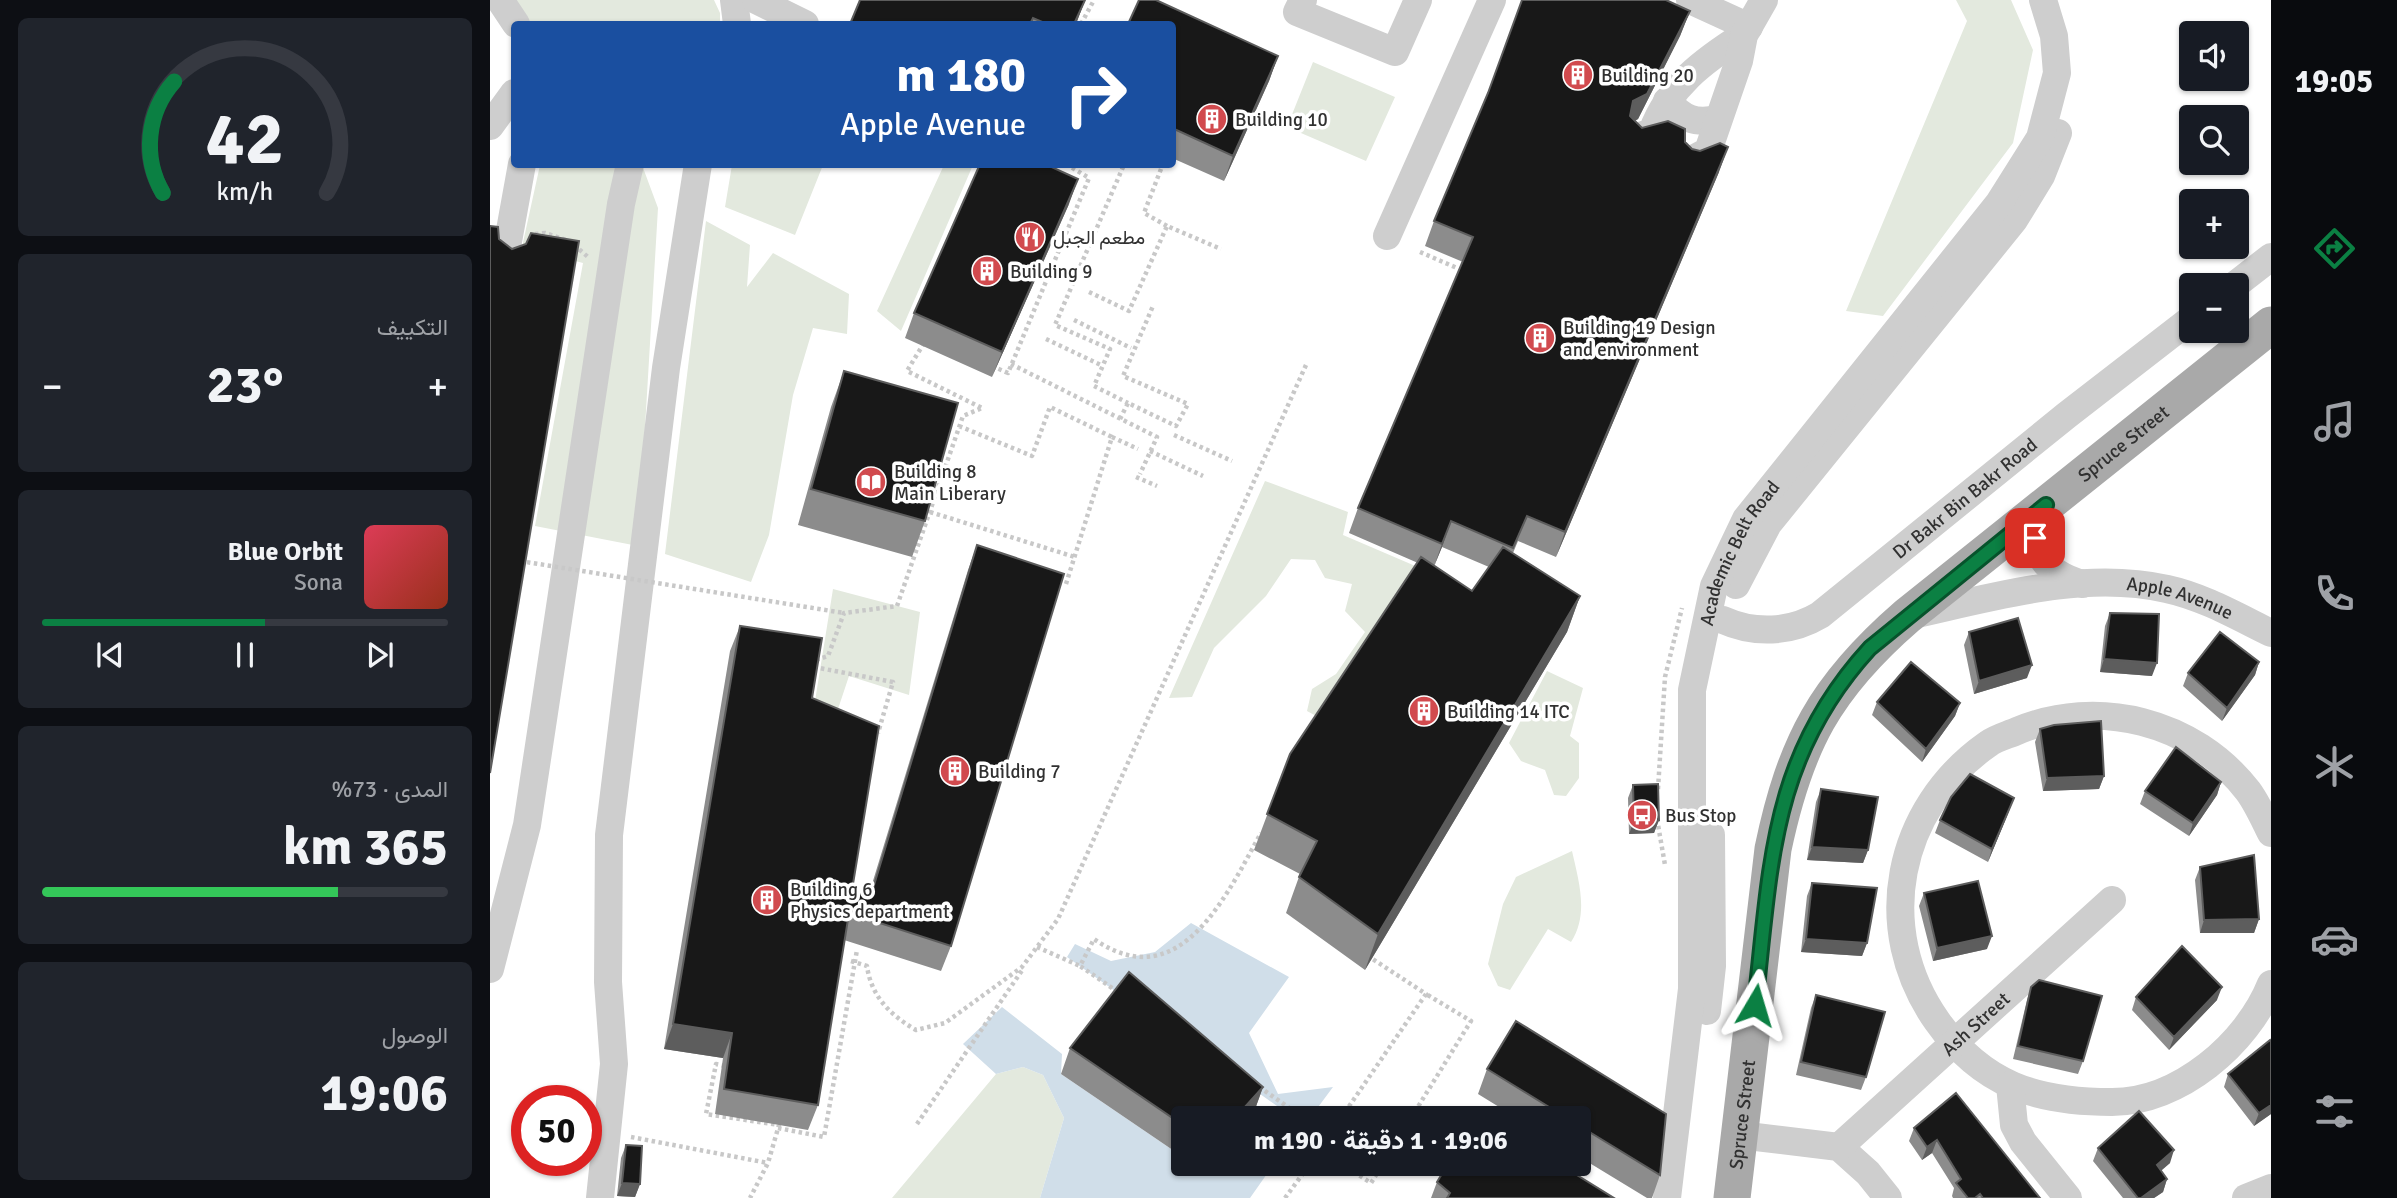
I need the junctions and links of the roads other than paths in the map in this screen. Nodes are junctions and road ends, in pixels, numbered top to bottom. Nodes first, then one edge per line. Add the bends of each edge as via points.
1 (734, 0) edge
2 (756, 0) edge
3 (1303, 0) edge
4 (1418, 0) edge
5 (1492, 0) edge
6 (1690, 0) edge
7 (1764, 0) edge
8 (2043, 0) edge
9 (2059, 0) edge
10 (737, 21) edge
11 (799, 21) edge
12 (1746, 31) junction
13 (511, 97) edge
14 (1667, 101) junction
15 (1718, 119) junction
16 (490, 126) edge
17 (1637, 137) edge
18 (1691, 160) edge
19 (521, 168) edge
20 (629, 168) edge
21 (697, 168) edge
22 (1387, 236) dead end
23 (506, 250) edge
24 (2271, 257) edge
25 (2249, 274) edge
26 (2271, 325) edge
27 (2179, 328) edge
28 (2046, 505) junction
29 (2083, 584) junction
30 (1907, 616) junction
31 (1723, 620) junction
32 (2271, 633) edge
33 (2271, 833) edge
34 (2112, 900) dead end
35 (490, 969) edge
36 (2271, 984) edge
37 (1953, 1044) junction
38 (2010, 1085) junction
39 (1739, 1135) junction
40 (1839, 1147) junction
41 (2271, 1188) edge
42 (1734, 1196) edge
43 (600, 1198) edge
44 (1667, 1198) edge
45 (1685, 1198) edge
46 (1888, 1198) edge
47 (2068, 1198) edge
48 (2246, 1198) edge

1 - 10 street
2 - 11 street
3 - 4 street via 1297,12 1395,52
5 - 22 street
6 - 12 street
7 - 12 street
8 - 44 street, Academic Belt Road via 2054,36 2057,73 2040,138 1998,203 1746,519 1714,586 1692,690 1692,989
9 - 31 street, Academic Belt Road via 2070,31 2071,70 2064,117 2041,176 2014,220 1768,524 1746,562
12 - 14 street via 1692,71
12 - 15 street
13 - 16 street
14 - 15 street via 1693,122
14 - 17 street via 1652,132
15 - 18 street via 1708,151
19 - 23 street
20 - 35 street via 527,825
21 - 43 street via 666,368 609,835 608,982 614,1064
24 - 25 street
26 - 28 main road, Spruce Street
27 - 31 street, Dr Bakr Bin Bakr Road via 1820,615 1807,623 1774,630 1739,627
28 - 29 street, Apple Avenue via 2036,523 2039,551 2054,572
28 - 30 main road, Spruce Street
29 - 30 street, Apple Avenue via 2024,590
29 - 32 street, Apple Avenue via 2168,589 2209,602
30 - 39 main road, Spruce Street via 1853,667 1819,712 1784,797 1773,849
31 - 45 street, Academic Belt Road via 1710,675 1712,966
33 - 37 street via 2248,791 2207,750 2156,724 2099,714 2042,720 1989,743 1946,780 1915,829 1900,884 1901,942 1920,996
34 - 37 street, Ash Street
36 - 38 street via 2261,1008 2225,1053 2178,1085 2123,1102 2066,1102
37 - 38 street
37 - 40 street, Ash Street
38 - 47 street via 2014,1125
39 - 40 street
39 - 42 main road, Spruce Street
40 - 46 street via 1868,1172
41 - 48 street

